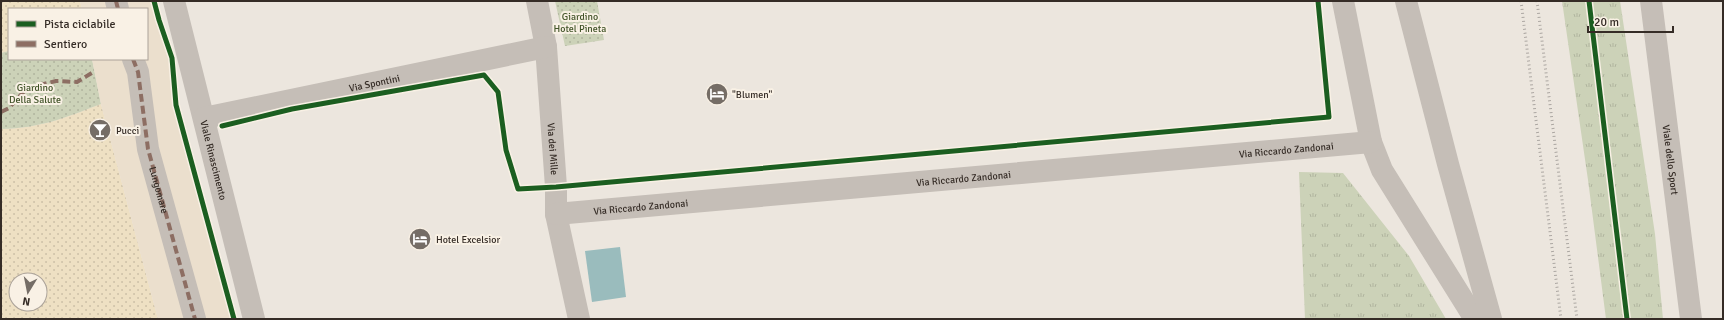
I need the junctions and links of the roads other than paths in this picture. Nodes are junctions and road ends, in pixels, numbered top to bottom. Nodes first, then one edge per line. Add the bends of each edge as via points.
1 (174, 1) edge
2 (537, 1) edge
3 (1343, 1) edge
4 (1406, 1) edge
5 (1651, 1) edge
6 (546, 48) junction
7 (133, 60) edge
8 (204, 118) junction
9 (1370, 142) junction
10 (556, 214) junction
11 (195, 319) edge
12 (254, 319) edge
13 (579, 319) edge
14 (1475, 319) edge
15 (1491, 319) edge
16 (1692, 319) edge

1 - 8 street, Viale Rinascimento
2 - 6 street, Via dei Mille
3 - 9 street
4 - 15 street
5 - 16 street, Viale dello Sport
6 - 8 street, Via Spontini
6 - 10 street, Via dei Mille
7 - 11 street, Lungomare via 138,72 148,149
8 - 12 street, Viale Rinascimento
9 - 10 street, Via Riccardo Zandonai
9 - 14 street via 1382,170
10 - 13 street, Via dei Mille

